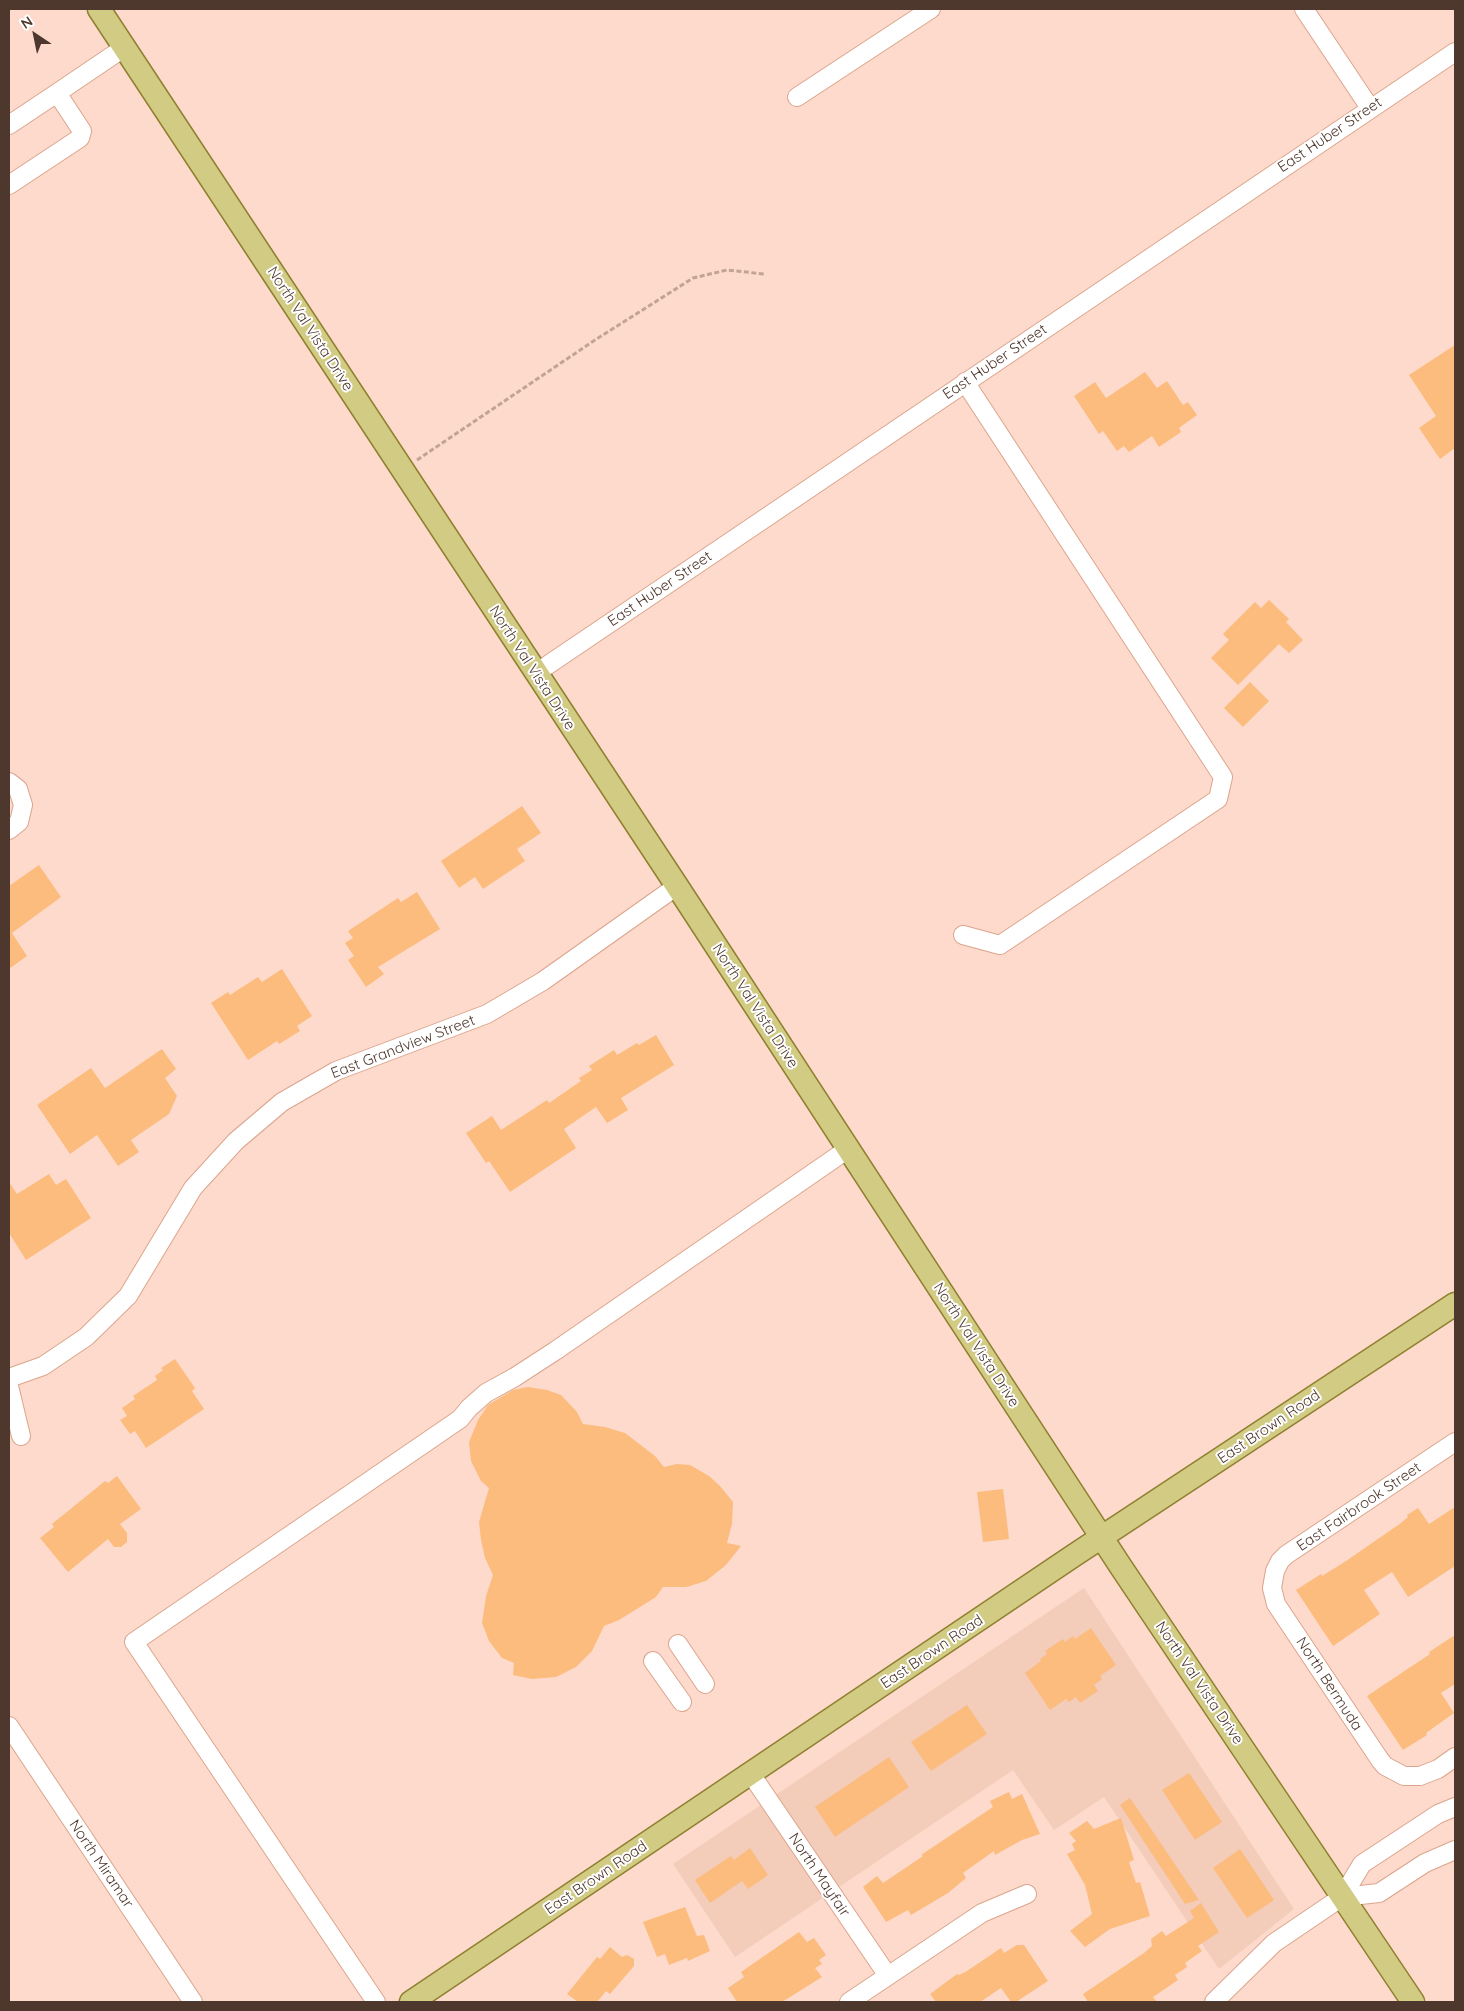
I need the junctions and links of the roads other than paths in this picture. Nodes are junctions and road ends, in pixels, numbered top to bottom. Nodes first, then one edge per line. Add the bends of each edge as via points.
1 (99, 9) edge
2 (931, 9) edge
3 (1304, 9) edge
4 (125, 47) junction
5 (1455, 52) edge
6 (57, 93) junction
7 (797, 97) dead end
8 (1370, 108) junction
9 (9, 125) edge
10 (9, 185) edge
11 (965, 382) junction
12 (536, 674) junction
13 (9, 782) edge
14 (9, 830) edge
15 (677, 886) junction
16 (963, 935) dead end
17 (848, 1149) junction
18 (1455, 1304) edge
19 (9, 1378) edge
20 (9, 1386) edge
21 (22, 1436) dead end
22 (1455, 1442) edge
23 (1102, 1538) junction
24 (1273, 1580) joint
25 (678, 1644) dead end
26 (653, 1661) dead end
27 (705, 1684) dead end
28 (682, 1702) dead end
29 (9, 1726) edge
30 (1455, 1757) edge
31 (751, 1774) junction
32 (1455, 1807) edge
33 (1455, 1850) edge
34 (1027, 1894) dead end
35 (1342, 1897) junction
36 (888, 1976) junction
37 (193, 2002) edge
38 (376, 2002) edge
39 (411, 2002) edge
40 (849, 2002) edge
41 (1214, 2002) edge
42 (1413, 2002) edge

1 - 4 main road, North Val Vista Drive
2 - 7 street
3 - 8 street
4 - 6 street
4 - 12 main road, North Val Vista Drive
5 - 8 street, East Huber Street
6 - 9 street
6 - 10 street via 82,131 80,138
8 - 11 street, East Huber Street
11 - 12 street, East Huber Street
11 - 16 street via 1222,777 1218,799 1000,945
12 - 15 main road, North Val Vista Drive
13 - 14 street via 18,789 23,806 19,822
15 - 17 main road, North Val Vista Drive
15 - 19 street, East Grandview Street via 543,981 487,1014 336,1071 282,1102 236,1141 193,1188 128,1296 86,1337 42,1366
17 - 23 main road, North Val Vista Drive
17 - 38 street via 563,1346 486,1393 460,1419 134,1642
18 - 23 main road, East Brown Road
20 - 21 street
22 - 24 street, East Fairbrook Street via 1286,1555 1280,1561
23 - 31 main road, East Brown Road
23 - 35 main road, North Val Vista Drive
24 - 30 street, North Bermuda via 1276,1604 1380,1760 1394,1772 1420,1776
25 - 27 street
26 - 28 street
29 - 37 street, North Miramar
31 - 36 street, North Mayfair
31 - 39 main road, East Brown Road
32 - 35 street via 1438,1814 1362,1864
33 - 35 street via 1425,1863 1380,1893
34 - 36 street via 982,1913
35 - 41 street via 1274,1943
35 - 42 main road, North Val Vista Drive
36 - 40 street

